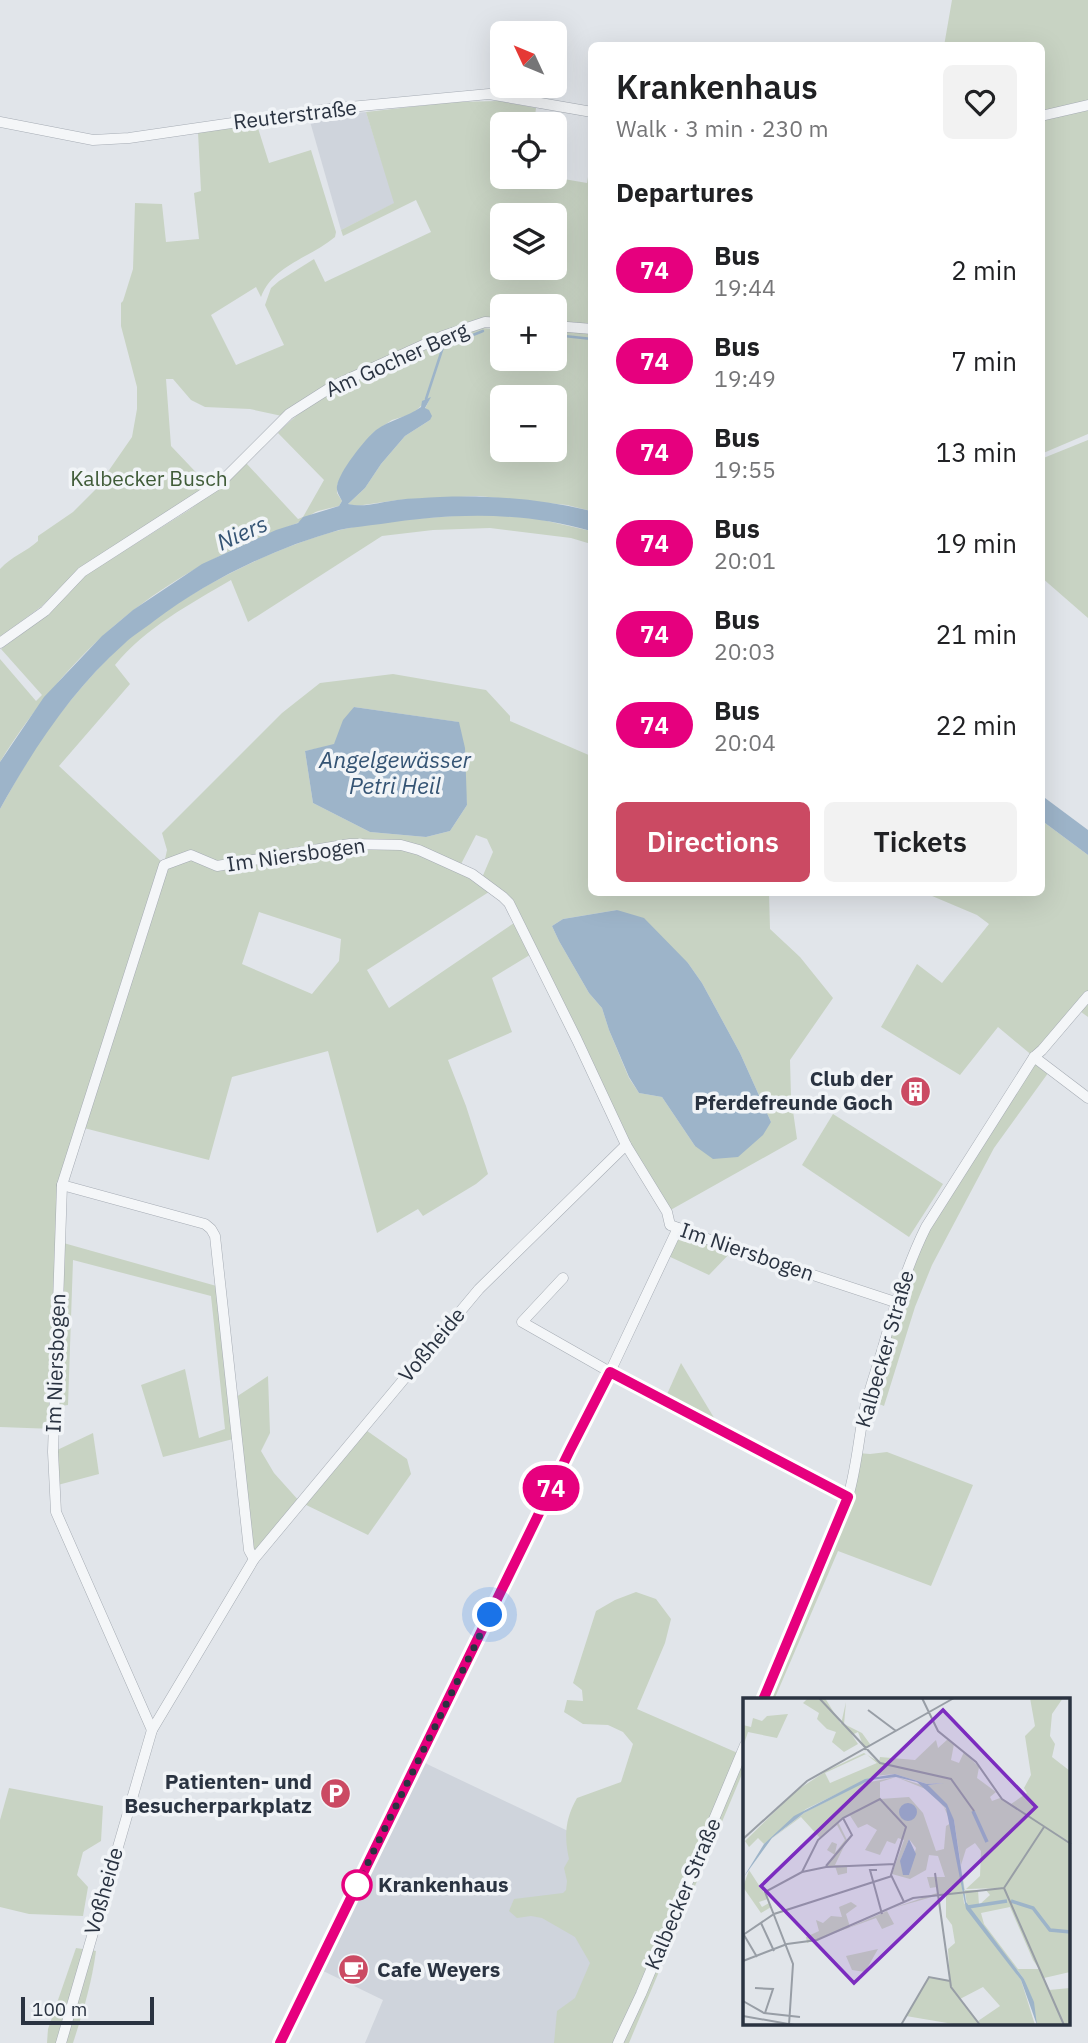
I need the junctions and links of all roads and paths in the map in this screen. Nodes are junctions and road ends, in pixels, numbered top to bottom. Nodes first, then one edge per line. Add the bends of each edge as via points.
1 (1088, 105) edge
2 (588, 111) edge
3 (1045, 115) edge
4 (0, 122) edge
5 (490, 322) edge
6 (567, 327) edge
7 (588, 329) edge
8 (0, 643) edge
9 (1088, 996) edge
10 (1034, 1057) junction
11 (1088, 1098) edge
12 (626, 1145) junction
13 (62, 1185) junction
14 (678, 1228) junction
15 (563, 1278) dead end
16 (895, 1302) junction
17 (610, 1372) junction
18 (848, 1497) junction
19 (254, 1559) junction
20 (764, 1698) edge
21 (152, 1730) junction
22 (743, 1750) edge
23 (61, 2043) edge
24 (281, 2043) edge
25 (618, 2043) edge

1 - 3 street
2 - 4 street, Reuterstraße via 489,94 328,109 93,140
5 - 8 street, Am Gocher Berg via 443,336 333,386 289,414 220,482 82,572 45,611
6 - 7 street
9 - 10 street, Kalbecker Straße
10 - 11 street
10 - 16 street, Kalbecker Straße via 926,1227
12 - 13 street, Im Niersbogen via 509,903 472,874 419,850 390,844 350,844 217,866 191,855 164,865
12 - 14 street, Im Niersbogen via 667,1212 670,1225
12 - 19 street, Voßheide via 480,1289
13 - 19 street via 205,1224 215,1236 249,1550
13 - 21 street, Im Niersbogen via 53,1451 56,1512
14 - 16 street, Im Niersbogen
14 - 17 street
15 - 17 street via 522,1322
16 - 18 street, Kalbecker Straße via 870,1387
17 - 18 street
17 - 24 street
18 - 20 street, Kalbecker Straße
19 - 21 street, Voßheide
21 - 23 street, Voßheide
22 - 25 street, Kalbecker Straße

